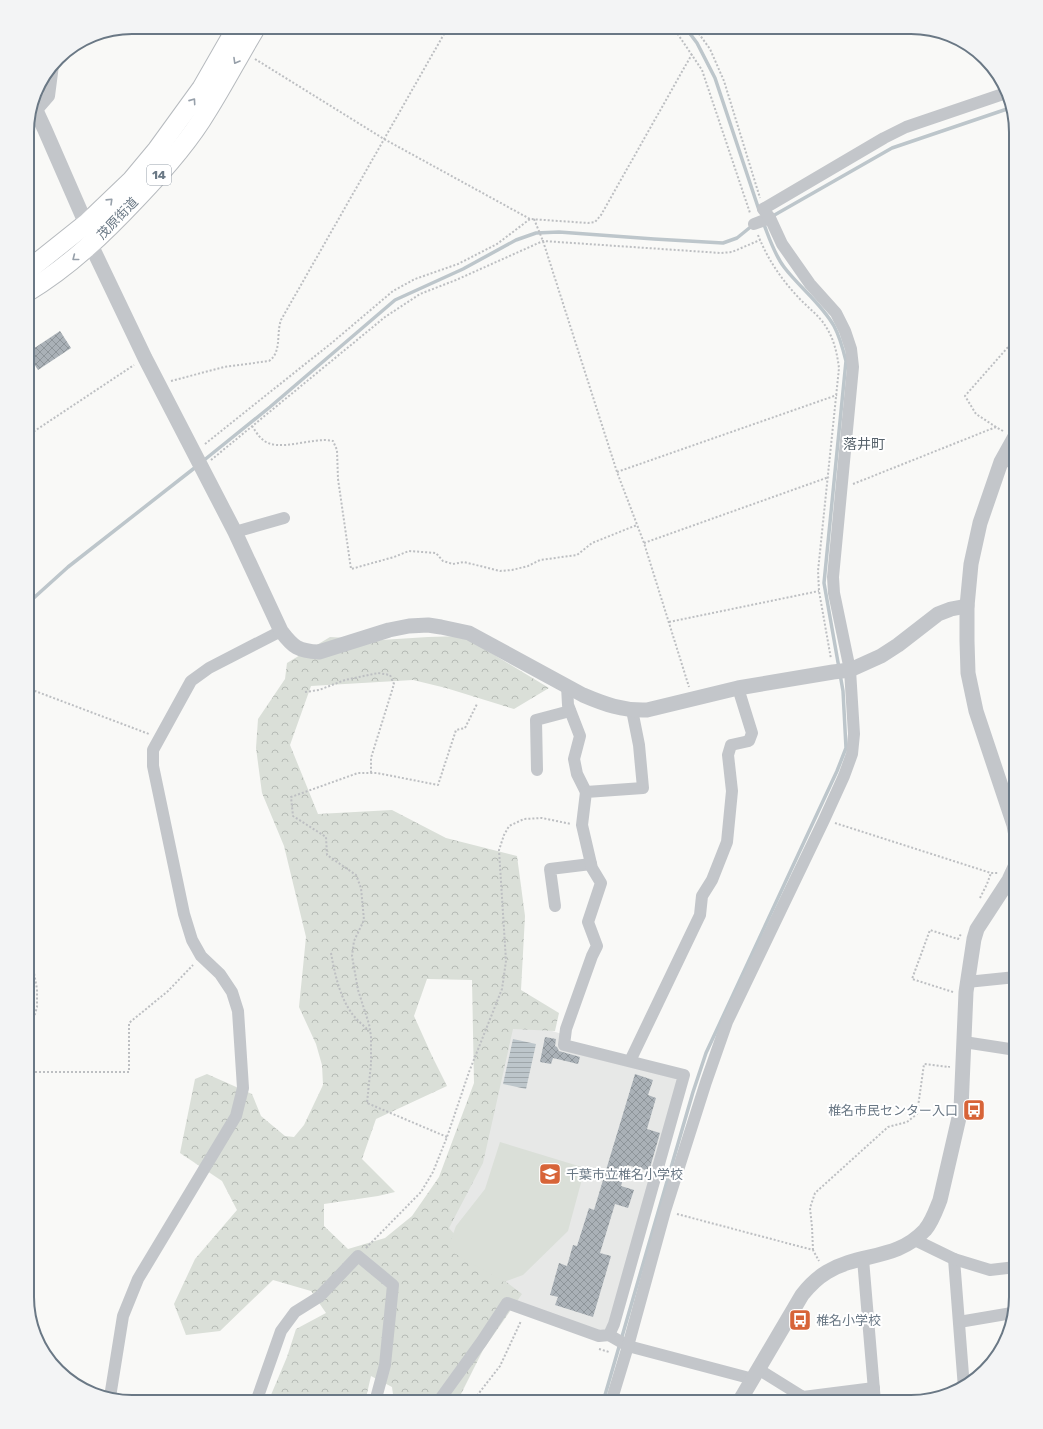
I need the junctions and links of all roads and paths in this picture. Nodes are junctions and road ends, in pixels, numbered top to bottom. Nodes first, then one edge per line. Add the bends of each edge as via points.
1 (233, 34) edge
2 (252, 34) edge
3 (444, 34) edge
4 (678, 34) edge
5 (699, 34) edge
6 (242, 51) junction
7 (692, 54) junction
8 (52, 75) edge
9 (1002, 94) edge
10 (37, 106) edge
11 (36, 111) edge
12 (384, 139) junction
13 (767, 213) junction
14 (530, 219) junction
15 (534, 219) junction
16 (86, 224) junction
17 (754, 224) junction
18 (543, 240) junction
19 (760, 240) junction
20 (90, 245) junction
21 (34, 265) edge
22 (34, 288) edge
23 (1009, 346) edge
24 (145, 358) junction
25 (158, 383) junction
26 (837, 395) junction
27 (252, 426) junction
28 (996, 428) junction
29 (34, 431) edge
30 (1009, 433) edge
31 (1009, 447) edge
32 (194, 453) junction
33 (1001, 462) junction
34 (1009, 465) edge
35 (201, 468) junction
36 (618, 472) junction
37 (828, 477) junction
38 (842, 482) junction
39 (284, 518) dead end
40 (637, 525) junction
41 (235, 532) junction
42 (644, 543) junction
43 (819, 591) junction
44 (967, 606) junction
45 (669, 622) junction
46 (281, 631) junction
47 (850, 670) junction
48 (833, 672) junction
49 (567, 686) junction
50 (738, 688) junction
51 (34, 691) edge
52 (305, 692) dead end
53 (693, 699) junction
54 (477, 704) dead end
55 (632, 710) junction
56 (570, 711) junction
57 (160, 738) junction
58 (537, 770) dead end
59 (371, 773) junction
60 (586, 792) junction
61 (1009, 810) edge
62 (824, 820) junction
63 (582, 825) junction
64 (591, 864) junction
65 (1009, 872) edge
66 (991, 873) junction
67 (1009, 878) edge
68 (976, 904) dead end
69 (555, 906) dead end
70 (962, 932) dead end
71 (331, 953) dead end
72 (201, 956) junction
73 (34, 973) edge
74 (1009, 978) edge
75 (967, 987) junction
76 (34, 1018) edge
77 (370, 1032) junction
78 (964, 1042) junction
79 (1009, 1049) edge
80 (949, 1060) dead end
81 (630, 1061) junction
82 (34, 1072) edge
83 (447, 1137) junction
84 (665, 1212) junction
85 (915, 1240) junction
86 (813, 1250) junction
87 (358, 1256) junction
88 (863, 1259) junction
89 (954, 1259) junction
90 (1009, 1268) edge
91 (826, 1272) junction
92 (1007, 1314) edge
93 (521, 1322) dead end
94 (959, 1322) junction
95 (608, 1335) junction
96 (628, 1346) junction
97 (594, 1347) dead end
98 (609, 1352) dead end
99 (756, 1374) junction
100 (963, 1380) edge
101 (874, 1388) junction
102 (111, 1393) edge
103 (258, 1395) edge
104 (377, 1395) edge
105 (443, 1395) edge
106 (477, 1395) edge
107 (613, 1395) edge
108 (744, 1395) edge
109 (795, 1395) edge
110 (829, 1395) edge
111 (874, 1395) edge

16 -> 1 main road, 茂原街道 / 14 via 132,180 157,150 202,88
2 - 6 main road, 茂原街道 / 14
3 - 12 path
4 - 7 path
5 - 13 path via 710,49 724,82
6 - 12 path
6 -> 20 main road, 茂原街道 / 14 via 208,111 181,149
7 - 15 path via 595,222
7 - 17 path via 702,70
8 - 10 street via 49,96
9 - 13 street via 906,127 884,138
11 - 16 street
12 - 14 path
12 - 25 path via 281,320 274,358
13 - 17 street
13 - 38 street via 782,244 806,278 836,313 851,348 853,367
14 - 15 path
14 - 32 path via 497,244 392,292
15 - 18 path
16 - 20 street
16 - 21 main road, 茂原街道 / 14
17 - 19 path
18 - 19 path via 721,253 732,252
18 - 27 path via 420,294 385,317
18 - 36 path
19 - 26 path via 775,269 826,325 837,353
20 -> 22 main road, 茂原街道 / 14
20 - 24 street
23 - 28 path via 964,396 976,414
24 - 25 street
24 - 29 path
25 - 32 street
26 - 36 path
26 - 37 path
27 - 35 path
27 - 40 path via 262,440 273,445 326,439 333,441 337,450 338,479 351,569 409,551 436,553 443,561 454,564 464,562 500,571 512,570 540,560 577,555 592,543
28 - 30 path
28 - 38 path via 858,484
31 - 33 street
32 - 35 street
33 - 34 lane
33 - 44 street via 980,523 971,564
35 - 41 street
36 - 40 path
37 - 38 path
37 - 42 path
37 - 43 path via 818,570
38 - 47 street via 833,577
39 - 41 street
40 - 42 path
41 - 46 street
42 - 45 path
43 - 45 path
43 - 48 path
44 - 47 street via 938,614 881,656
44 - 61 street via 968,673 976,711
45 - 53 path
46 - 49 street via 297,648 319,652 409,626 428,625 454,629 469,634
46 - 57 street via 209,668 190,681
47 - 48 street
47 - 62 street via 854,734 852,754
48 - 50 street
49 - 55 street via 602,703
49 - 56 street
50 - 53 street
50 - 81 street via 752,733 749,741 731,745 728,755 732,791 727,842 712,880 702,896 700,916
51 - 57 path
52 - 59 path via 378,673 390,675 394,684 371,758
53 - 55 street via 653,709
54 - 59 path via 465,728 456,730 438,785
55 - 60 street via 642,788
56 - 58 street via 536,720
56 - 60 street via 580,736 574,759 577,774
57 - 72 street via 153,750 153,766 184,914 192,940
59 - 77 path via 358,773 291,797 293,816 326,837 327,855 356,875 361,888 364,920 354,941 352,956
60 - 63 street
62 - 66 path
62 - 84 street via 727,1022
63 - 64 street
63 - 83 path via 534,817 509,826 504,835 499,850 506,961 502,989 469,1072
64 - 69 street via 550,869
64 - 81 street via 601,883 588,922 597,946 566,1029 564,1045
65 - 66 path
66 - 68 path
67 - 75 street via 977,930 971,951
70 - 75 path via 958,939 930,930 912,979 954,992
71 - 77 path via 343,998 354,1016
72 - 82 path via 168,991 129,1023 129,1072
72 - 102 street via 220,974 232,992 238,1011 243,1088 236,1116 138,1279 124,1316
73 - 76 path via 37,989
74 - 75 street
75 - 78 street
77 - 83 path via 371,1064 367,1103
78 - 79 street
78 - 85 street via 961,1109 940,1200 926,1229
80 - 86 path via 949,1067 924,1064 917,1114 907,1122 888,1127 815,1193 810,1208
81 - 95 street via 684,1075 614,1324
83 - 87 path via 433,1172 421,1192
84 - 86 path
84 - 96 street
85 - 88 street via 900,1249
85 - 89 street
86 - 91 path
87 - 103 street via 319,1297 295,1312 281,1331
87 - 104 street via 393,1285 385,1364
88 - 91 street via 842,1264
88 - 101 street
89 - 90 street via 990,1270
89 - 94 street
91 - 99 street via 802,1295
92 - 94 street
93 - 106 path via 500,1366
94 - 100 street
95 - 96 street
95 - 105 street via 598,1336 507,1303
96 - 99 street
96 - 107 street
97 - 98 path
99 - 108 street
99 - 109 street
101 - 110 street
101 - 111 street

